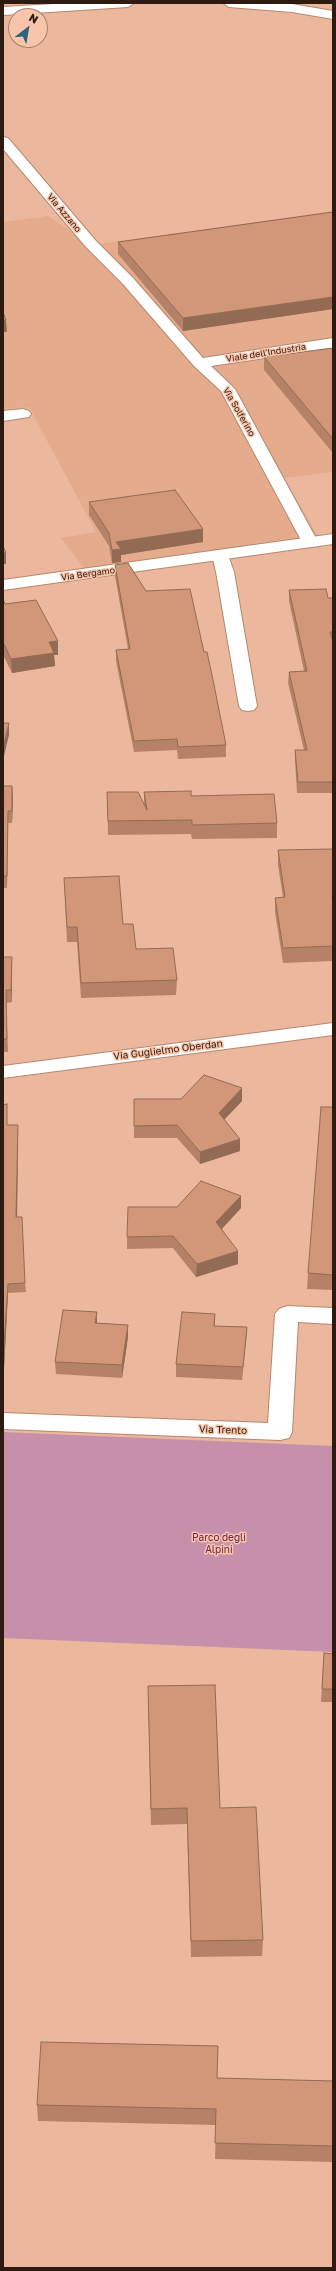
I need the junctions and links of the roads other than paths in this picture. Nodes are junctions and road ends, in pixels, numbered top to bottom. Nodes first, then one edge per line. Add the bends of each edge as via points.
1 (128, 3) edge
2 (228, 3) edge
3 (3, 11) edge
4 (333, 15) edge
5 (3, 141) edge
6 (128, 281) joint
7 (333, 343) edge
8 (199, 364) junction
9 (23, 414) dead end
10 (3, 416) edge
11 (333, 539) edge
12 (310, 542) junction
13 (220, 556) junction
14 (3, 584) edge
15 (248, 706) dead end
16 (333, 1029) edge
17 (3, 1072) edge
18 (333, 1316) edge
19 (3, 1421) edge

1 - 3 main road
2 - 4 main road via 292,8
5 - 6 main road, Via Azzano via 91,244
6 - 8 main road, Via Solferino
7 - 8 main road, Viale dell'Industria
8 - 12 main road, Via Solferino via 227,389
9 - 10 main road
11 - 12 main road, Via Bergamo
12 - 13 main road, Via Bergamo
13 - 14 main road, Via Bergamo
13 - 15 main road
16 - 17 main road, Via Guglielmo Oberdan
18 - 19 main road, Via Trento via 288,1314 280,1432

